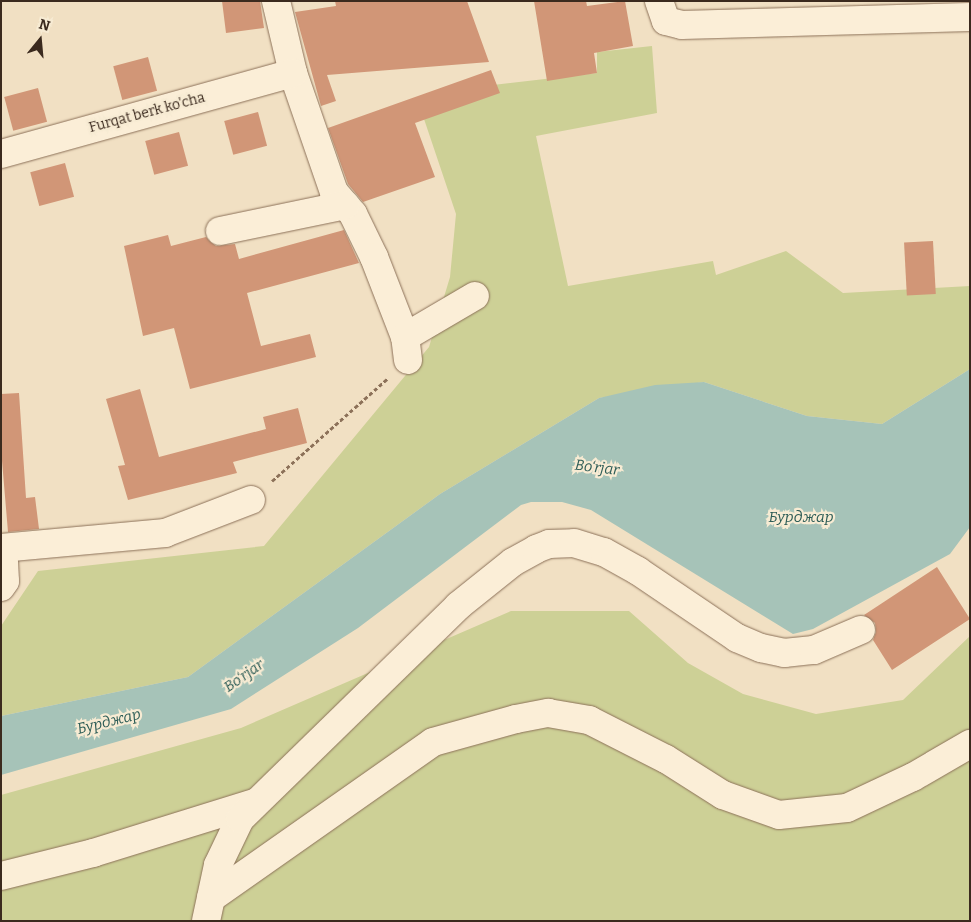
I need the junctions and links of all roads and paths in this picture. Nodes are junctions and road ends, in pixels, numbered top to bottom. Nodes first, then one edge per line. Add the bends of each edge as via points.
1 (276, 1) edge
2 (659, 1) edge
3 (913, 10) edge
4 (970, 17) edge
5 (293, 73) junction
6 (1, 154) edge
7 (345, 205) junction
8 (220, 231) dead end
9 (475, 296) dead end
10 (406, 349) junction
11 (251, 500) joint
12 (2, 548) edge
13 (1, 587) edge
14 (860, 630) dead end
15 (970, 744) edge
16 (255, 803) junction
17 (1, 876) edge
18 (209, 909) edge

1 - 5 street
2 - 3 street via 666,21 682,26
3 - 4 street
5 - 6 street, Furqat berk ko'cha
5 - 7 street via 334,192
7 - 8 street
7 - 10 street via 353,214 374,257
9 - 10 street
10 - 11 path
11 - 12 street via 165,533
12 - 13 street via 4,581
14 - 16 street via 814,650 784,653 761,648 736,638 638,571 604,552 574,543 549,544 513,562 458,606
15 - 18 street via 913,777 847,808 779,815 723,795 666,759 589,720 556,713 516,719 433,742
16 - 17 street via 93,854
16 - 18 street via 234,829 222,852

